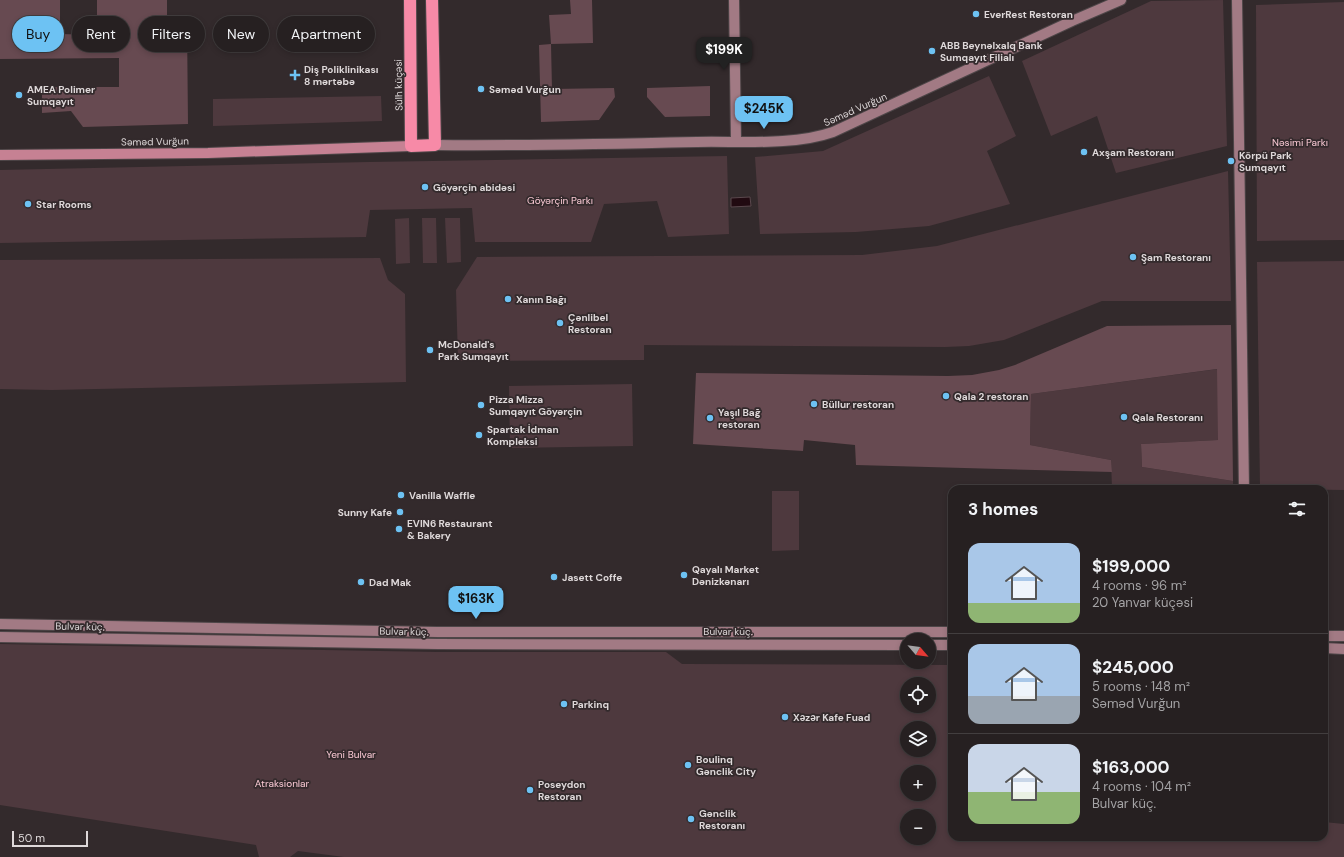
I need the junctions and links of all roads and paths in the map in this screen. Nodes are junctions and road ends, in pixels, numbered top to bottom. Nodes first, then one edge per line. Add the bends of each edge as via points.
1 (410, 0) edge
2 (432, 0) edge
3 (734, 0) edge
4 (1121, 0) edge
5 (1237, 0) edge
6 (736, 141) junction
7 (435, 145) junction
8 (411, 146) junction
9 (0, 155) edge
10 (1244, 485) edge
11 (0, 624) edge
12 (767, 631) junction
13 (948, 632) edge
14 (1328, 636) edge
15 (1344, 636) edge
16 (0, 637) edge
17 (766, 644) junction
18 (900, 645) edge
19 (936, 645) edge
20 (948, 645) edge
21 (1328, 648) edge
22 (1344, 649) edge

1 - 8 highway, Sülh küçəsi
2 - 7 highway
3 - 6 street
4 - 6 street, Səməd Vurğun via 817,138
5 - 10 street
6 - 7 street, Səməd Vurğun
7 - 8 highway, Səməd Vurğun
8 - 9 main road, Səməd Vurğun via 208,153
11 - 12 street, Bulvar küç. via 437,632
12 - 13 street, Bulvar küç.
12 - 17 street
14 - 15 street
16 - 17 street, Bulvar küç. via 437,644
17 - 18 street, Bulvar küç.
19 - 20 street
21 - 22 street

